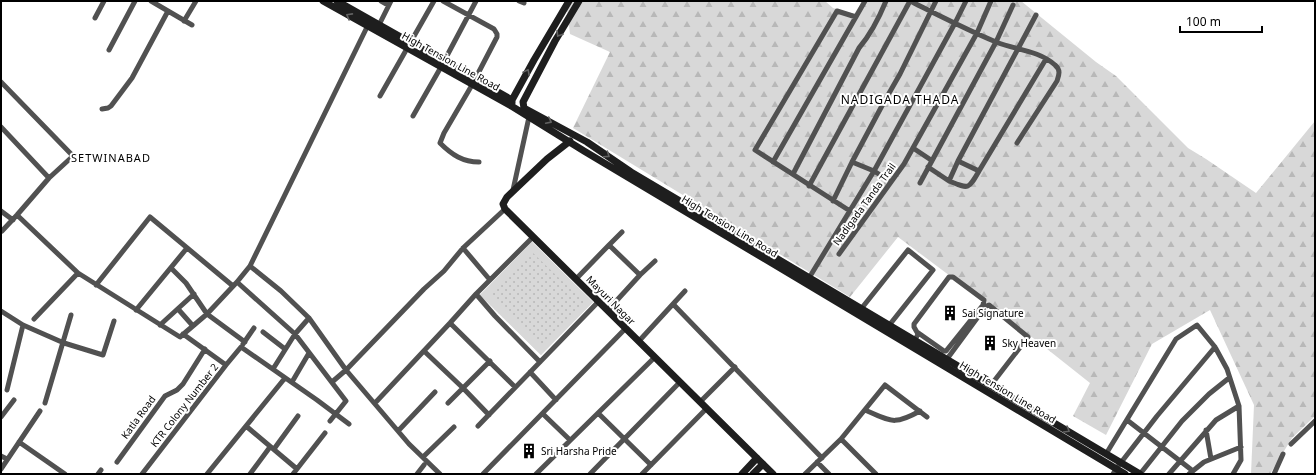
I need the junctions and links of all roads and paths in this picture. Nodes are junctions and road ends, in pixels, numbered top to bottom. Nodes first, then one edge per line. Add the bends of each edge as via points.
1 (104, 1) edge
2 (135, 1) edge
3 (151, 1) edge
4 (196, 1) edge
5 (322, 1) edge
6 (337, 1) edge
7 (381, 1) edge
8 (434, 1) edge
9 (443, 1) edge
10 (476, 1) edge
11 (569, 1) edge
12 (579, 1) edge
13 (865, 1) edge
14 (886, 1) edge
15 (910, 1) edge
16 (936, 1) edge
17 (966, 1) edge
18 (992, 1) edge
19 (390, 3) edge
20 (1013, 5) dead end
21 (168, 11) junction
22 (932, 12) junction
23 (468, 14) junction
24 (1036, 15) dead end
25 (856, 17) junction
26 (95, 18) dead end
27 (184, 21) junction
28 (369, 23) junction
29 (956, 23) junction
30 (192, 25) dead end
31 (378, 27) junction
32 (977, 33) junction
33 (996, 42) junction
34 (409, 45) junction
35 (1019, 49) junction
36 (109, 50) dead end
37 (1046, 59) junction
38 (443, 64) junction
39 (1, 82) edge
40 (473, 82) junction
41 (380, 96) dead end
42 (513, 103) junction
43 (102, 109) dead end
44 (412, 116) dead end
45 (528, 117) junction
46 (1, 127) edge
47 (570, 141) junction
48 (1017, 143) dead end
49 (913, 148) junction
50 (931, 160) junction
51 (958, 161) junction
52 (480, 162) dead end
53 (773, 162) junction
54 (852, 162) junction
55 (928, 167) junction
56 (874, 171) junction
57 (979, 171) junction
58 (793, 174) junction
59 (49, 178) junction
60 (949, 181) junction
61 (891, 182) junction
62 (920, 183) dead end
63 (809, 186) junction
64 (513, 191) junction
65 (833, 201) junction
66 (505, 209) junction
67 (1, 211) edge
68 (850, 211) junction
69 (696, 213) junction
70 (17, 215) junction
71 (13, 220) junction
72 (2, 231) dead end
73 (622, 232) dead end
74 (533, 237) junction
75 (609, 245) junction
76 (187, 248) junction
77 (463, 248) junction
78 (839, 254) dead end
79 (655, 261) dead end
80 (250, 266) junction
81 (171, 268) junction
82 (78, 273) junction
83 (640, 275) junction
84 (809, 278) junction
85 (576, 279) junction
86 (490, 280) junction
87 (235, 284) junction
88 (96, 285) junction
89 (685, 291) dead end
90 (194, 294) junction
91 (476, 294) junction
92 (598, 301) junction
93 (673, 304) junction
94 (178, 309) junction
95 (861, 309) junction
96 (136, 310) junction
97 (608, 310) junction
98 (1, 311) edge
99 (207, 314) junction
100 (71, 316) dead end
101 (310, 318) junction
102 (34, 319) dead end
103 (114, 321) dead end
104 (450, 323) junction
105 (23, 325) junction
106 (160, 325) junction
107 (193, 326) junction
108 (254, 328) dead end
109 (626, 328) junction
110 (887, 328) junction
111 (263, 332) dead end
112 (917, 332) junction
113 (183, 334) junction
114 (295, 334) junction
115 (915, 340) junction
116 (639, 341) junction
117 (244, 342) junction
118 (64, 344) junction
119 (241, 347) junction
120 (1215, 347) junction
121 (205, 349) junction
122 (285, 349) junction
123 (424, 351) junction
124 (939, 351) junction
125 (309, 352) junction
126 (655, 357) junction
127 (947, 359) junction
128 (490, 361) junction
129 (540, 362) junction
130 (226, 365) junction
131 (735, 368) junction
132 (274, 369) junction
133 (346, 370) junction
134 (530, 372) junction
135 (285, 378) junction
136 (1229, 378) junction
137 (292, 382) junction
138 (332, 382) junction
139 (680, 382) junction
140 (991, 385) junction
141 (515, 387) junction
142 (463, 388) junction
143 (7, 390) dead end
144 (435, 392) dead end
145 (14, 400) dead end
146 (556, 400) junction
147 (700, 402) junction
148 (45, 403) dead end
149 (375, 403) junction
150 (448, 403) dead end
151 (1239, 406) junction
152 (707, 408) junction
153 (865, 410) junction
154 (40, 411) dead end
155 (920, 411) junction
156 (336, 413) junction
157 (598, 413) junction
158 (543, 414) junction
159 (490, 415) junction
160 (298, 416) dead end
161 (1, 417) edge
162 (927, 417) dead end
163 (1127, 420) junction
164 (1315, 420) edge
165 (330, 421) dead end
166 (349, 424) dead end
167 (246, 426) junction
168 (478, 426) dead end
169 (454, 427) dead end
170 (398, 430) junction
171 (1206, 430) junction
172 (325, 434) dead end
173 (1144, 434) junction
174 (624, 439) junction
175 (841, 439) junction
176 (570, 440) junction
177 (19, 442) junction
178 (1291, 444) dead end
179 (1162, 447) junction
180 (1241, 447) junction
181 (272, 448) junction
182 (1106, 454) junction
183 (1283, 454) dead end
184 (1, 456) edge
185 (423, 457) junction
186 (757, 458) junction
187 (822, 458) junction
188 (7, 459) junction
189 (1211, 459) junction
190 (117, 462) dead end
191 (817, 462) junction
192 (1121, 462) junction
193 (1180, 462) junction
194 (424, 464) dead end
195 (763, 464) junction
196 (652, 465) junction
197 (1, 469) edge
198 (298, 469) junction
199 (1115, 471) edge
200 (1191, 473) edge
201 (65, 474) edge
202 (142, 474) edge
203 (207, 474) edge
204 (250, 474) edge
205 (293, 474) edge
206 (417, 474) edge
207 (440, 474) edge
208 (483, 474) edge
209 (536, 474) edge
210 (590, 474) edge
211 (642, 474) edge
212 (742, 474) edge
213 (753, 474) edge
214 (773, 474) edge
215 (805, 474) edge
216 (829, 474) edge
217 (876, 474) edge
218 (1124, 474) edge
219 (1140, 474) edge
220 (1169, 474) edge
221 (1234, 474) edge
222 (1274, 474) edge

1 - 26 street
2 - 36 street
3 - 21 street
4 - 27 street
28 -> 5 main road, High Tension Line Road
6 - 28 main road
7 - 19 street
8 - 34 street
9 - 23 street
10 - 23 street
42 -> 11 main road via 534,60
12 -> 69 main road, High Tension Line Road via 541,66 522,105 574,134
13 - 25 street
14 - 58 street
15 - 22 street
15 - 63 street
16 - 22 street
17 - 29 street
18 - 32 street
19 - 31 street
20 - 33 street
21 - 27 street
21 - 43 street via 132,78 111,106
22 - 29 street
22 - 54 street
23 - 38 street
23 - 40 street via 494,29 497,35
24 - 35 street
25 - 53 street
25 - 53 street via 837,11 755,150
27 - 30 street
28 - 31 main road, High Tension Line Road
28 - 80 street
29 - 32 street
29 - 56 street
31 - 34 main road, High Tension Line Road
32 - 33 street
32 - 49 street, Nadigada Tanda Trail
33 - 35 street
33 - 50 street
34 - 38 main road, High Tension Line Road
34 - 41 street
35 - 37 street via 1034,52
35 - 51 street
37 - 48 street via 1055,64 1060,74
37 - 57 street
38 - 40 main road, High Tension Line Road
38 - 44 street
39 - 59 street via 73,156
40 - 42 main road, High Tension Line Road
40 - 52 street via 440,143 460,159
42 - 45 main road, High Tension Line Road
45 - 47 main road, High Tension Line Road
45 - 64 street
46 - 59 street
47 - 64 main road
47 - 69 main road, High Tension Line Road
49 - 50 street
49 - 61 street, Nadigada Tanda Trail
50 - 55 street
51 - 57 street
51 - 60 street
53 - 58 street
54 - 56 street
54 - 65 street
55 - 60 street
55 - 62 street
56 - 61 street
56 - 68 street
57 - 60 street via 967,187
58 - 63 street
59 - 70 street
61 - 78 street, Nadigada Tanda Trail
63 - 65 street
64 - 66 main road via 504,200
65 - 68 street
66 - 74 main road, Mayuri Nagar
66 - 77 street
67 - 71 street
68 - 84 street
69 - 84 main road, High Tension Line Road
69 - 110 main road, High Tension Line Road
70 - 71 street
70 - 82 street
71 - 72 street
73 - 75 street
74 - 85 main road, Mayuri Nagar
74 - 86 street
75 - 83 street
75 - 85 street
76 - 81 street
76 - 87 street
76 - 88 street via 150,217
77 - 86 street
77 - 133 street via 444,271
79 - 83 street
80 - 87 street
80 - 101 street
81 - 90 street
81 - 96 street
82 - 88 street
82 - 102 street
83 - 97 street
84 - 95 main road, High Tension Line Road
85 - 92 main road, Mayuri Nagar
86 - 91 street
87 - 99 street
87 - 114 street
88 - 96 street
89 - 93 street
90 - 94 street
90 - 99 street
91 - 104 street
91 - 129 street
92 - 97 main road, Mayuri Nagar
92 - 129 street
93 - 116 street
93 - 131 street
94 - 106 street
94 - 107 street
95 - 110 main road, High Tension Line Road
95 - 110 street via 908,250 933,270
96 - 106 street
97 - 109 main road, Mayuri Nagar
98 - 105 street
99 - 107 street
99 - 117 street
100 - 118 street
101 - 114 street
101 - 133 street
103 - 118 street via 103,355
104 - 123 street
104 - 128 street
105 - 118 street
105 - 143 street
106 - 113 street via 180,337
107 - 113 street
108 - 117 street, KTR Colony Number 2
109 - 116 main road, Mayuri Nagar
109 - 146 street
110 - 115 main road, High Tension Line Road
110 - 199 main road, High Tension Line Road
111 - 122 street
112 - 115 street
112 - 124 street
112 - 124 street via 914,324 948,278 953,277 984,302 947,350
113 - 121 street
114 - 122 street
114 - 125 street
115 - 124 main road, High Tension Line Road
116 - 126 main road, Mayuri Nagar
117 - 119 street, KTR Colony Number 2
118 - 148 street
119 - 130 street, KTR Colony Number 2
119 - 132 street
120 - 136 street
120 - 163 street via 1197,325 1176,339
120 - 173 street
121 - 130 street
121 - 190 street, Katla Road via 183,384 165,396
122 - 132 street
123 - 142 street
123 - 149 street
124 - 127 main road, High Tension Line Road
125 - 137 street
125 - 138 street
126 - 139 main road, Mayuri Nagar
126 - 157 street
127 - 140 main road, High Tension Line Road
127 - 140 street via 989,305 1028,337
128 - 141 street
128 - 142 street
129 - 134 street
130 - 202 street, KTR Colony Number 2
131 - 147 street
131 - 187 street
132 - 135 street
133 - 138 street
133 - 149 street
134 - 141 street
134 - 146 street
135 - 137 street
135 - 167 street
136 - 151 street
136 - 179 street via 1182,421
137 - 156 street
138 - 156 street via 346,401
139 - 147 main road, Mayuri Nagar
139 - 174 street
140 -> 182 main road, High Tension Line Road
141 - 159 street
142 - 150 street
142 - 159 street
144 - 170 street
145 - 161 street
146 - 158 street
147 - 152 main road, Mayuri Nagar
149 - 170 street
151 - 171 street via 1216,420
151 - 180 street
152 - 186 main road, Mayuri Nagar
152 - 196 street
153 - 155 street via 894,421
153 - 155 street via 885,385
153 - 175 street
154 - 177 street
155 - 162 street
156 - 165 street
156 - 166 street
157 - 174 street
157 - 176 street
158 - 176 street
158 - 208 street
159 - 168 street
160 - 181 street
163 - 173 street
163 - 182 street
164 - 178 street
167 - 181 street
167 - 203 street
169 - 185 street
170 - 185 street
171 - 189 street
171 - 193 street
172 - 198 street
173 - 179 street
173 - 192 street
174 - 196 street
174 - 210 street
175 - 187 street
175 - 217 street
176 - 209 street
177 - 188 street
177 - 201 street
179 - 193 street
179 - 219 street
180 - 189 street
180 - 221 street via 1241,460
181 - 198 street
181 - 204 street
182 - 192 main road, High Tension Line Road
183 - 222 street
184 - 188 street
185 - 207 street
186 - 195 main road, Mayuri Nagar
186 - 212 main road
187 - 191 street
188 - 197 street
189 - 200 street
191 - 215 street
191 - 216 street
192 - 199 street
192 - 219 main road, High Tension Line Road
193 - 200 street
193 - 220 street
194 - 206 street
195 - 213 main road
195 - 214 main road, Mayuri Nagar
196 - 211 street
198 - 205 street
199 - 218 main road, High Tension Line Road

